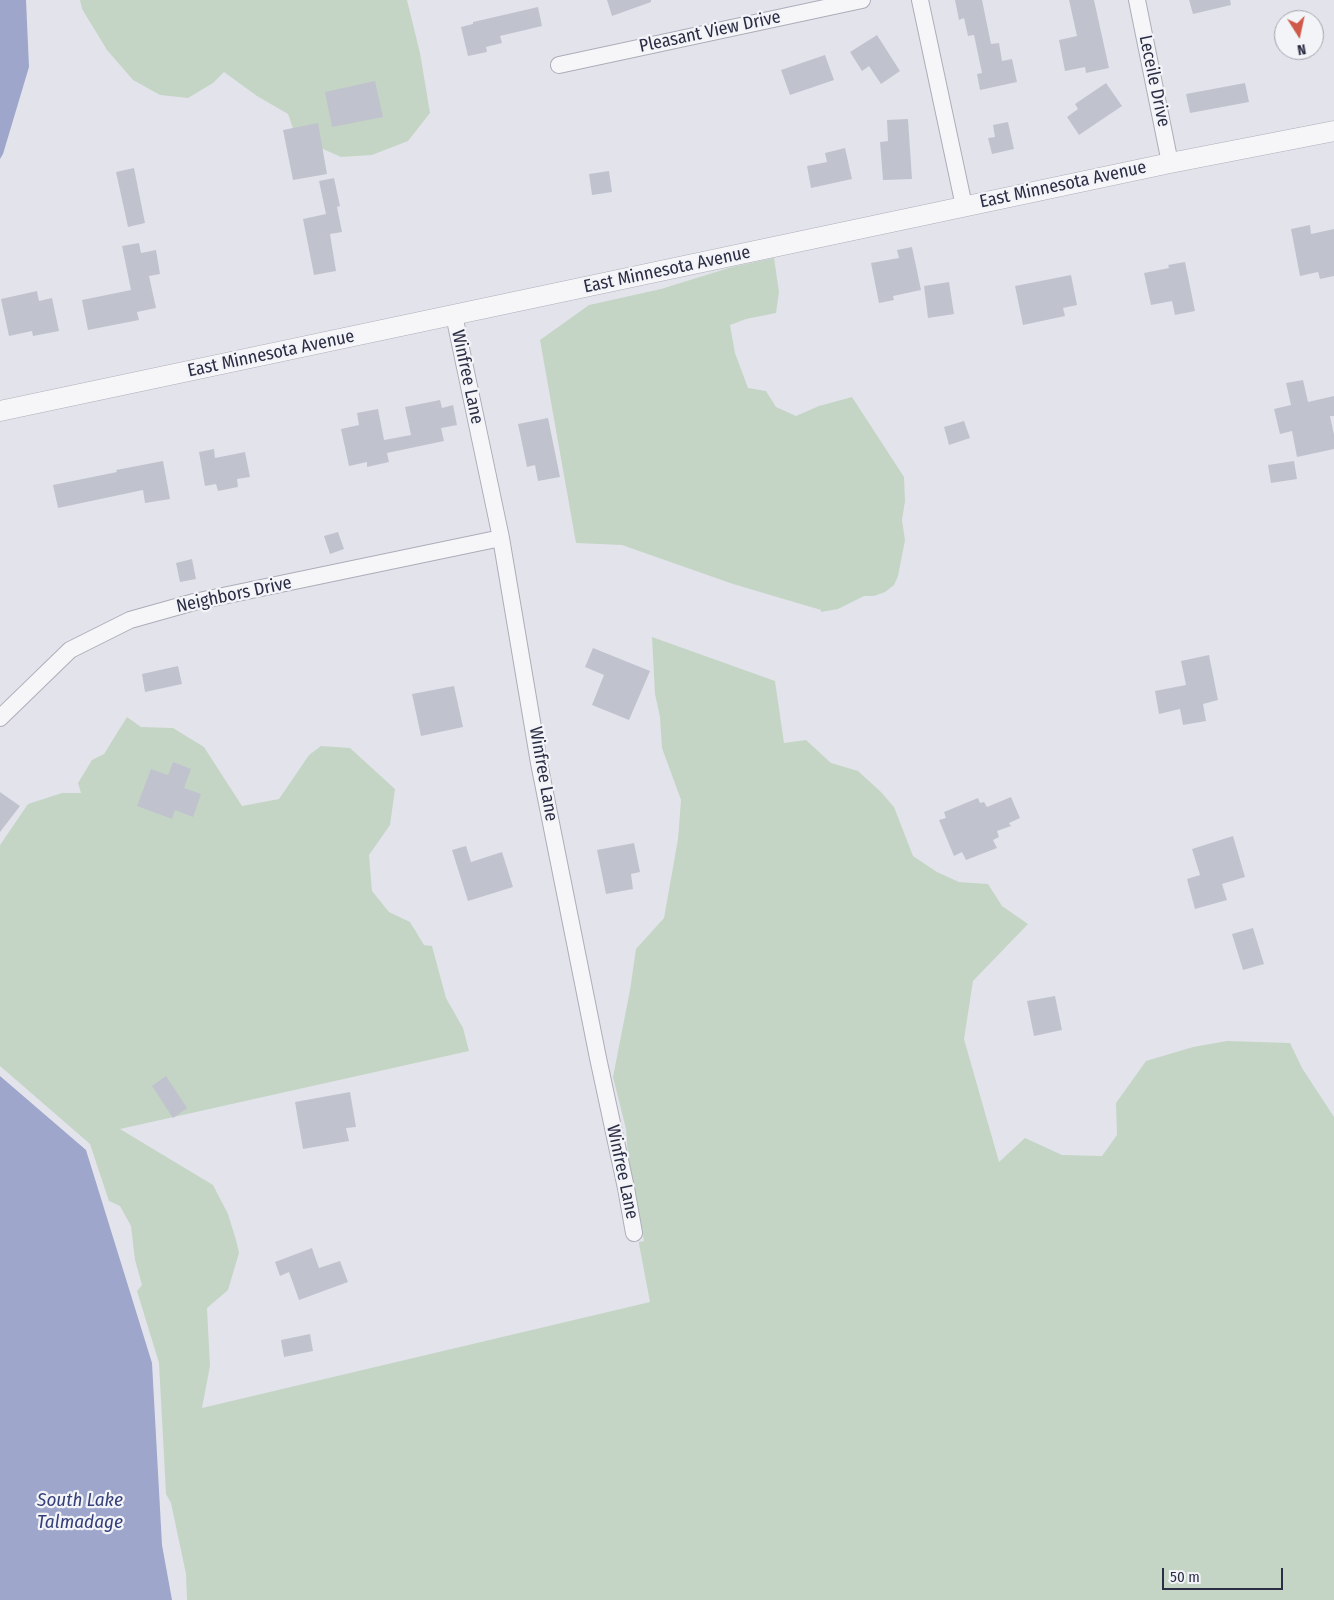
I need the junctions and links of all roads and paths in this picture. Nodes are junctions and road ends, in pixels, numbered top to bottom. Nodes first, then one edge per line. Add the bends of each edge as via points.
1 (862, 0) edge
2 (920, 0) edge
3 (1137, 0) edge
4 (559, 65) dead end
5 (1334, 131) edge
6 (1170, 163) junction
7 (964, 206) junction
8 (454, 315) junction
9 (0, 411) edge
10 (501, 538) junction
11 (0, 718) edge
12 (634, 1233) dead end

1 - 4 street, Pleasant View Drive
2 - 7 street
3 - 6 street, Leceile Drive
5 - 6 street, East Minnesota Avenue
6 - 7 street, East Minnesota Avenue
7 - 8 street, East Minnesota Avenue
8 - 9 street, East Minnesota Avenue
8 - 10 street, Winfree Lane
10 - 11 street, Neighbors Drive via 194,602 130,620 70,650
10 - 12 street, Winfree Lane via 539,763

